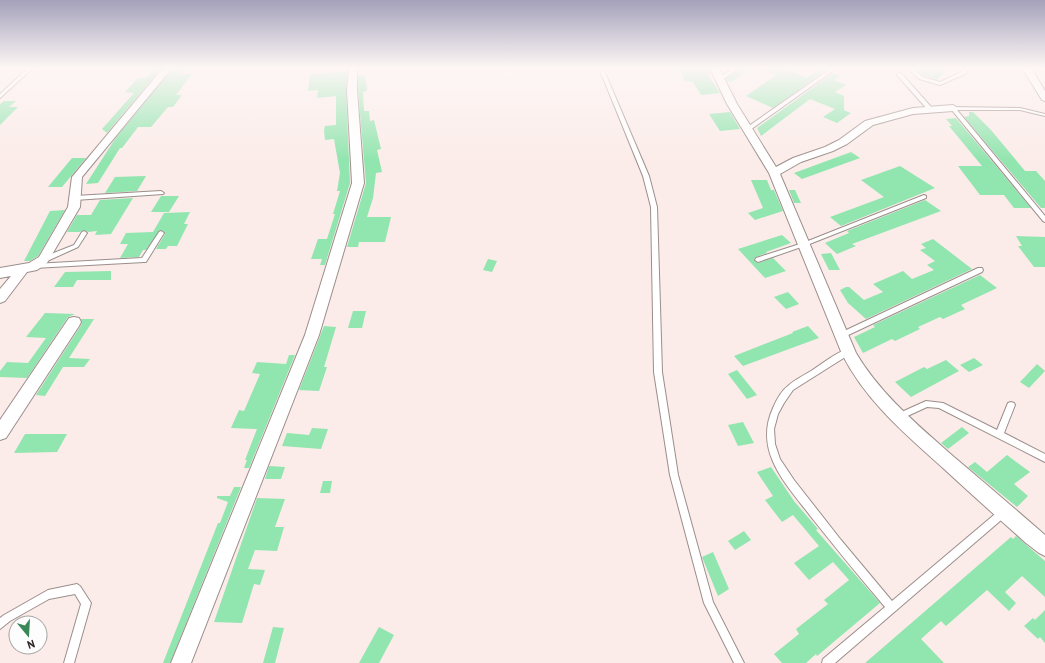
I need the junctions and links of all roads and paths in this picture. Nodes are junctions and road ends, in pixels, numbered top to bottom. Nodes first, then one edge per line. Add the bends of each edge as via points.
1 (142, 99) edge
2 (353, 99) edge
3 (614, 99) edge
4 (729, 99) edge
5 (791, 99) edge
6 (920, 99) edge
7 (953, 108) junction
8 (930, 110) junction
9 (1045, 116) edge
10 (748, 129) junction
11 (774, 173) junction
12 (161, 193) dead end
13 (924, 197) dead end
14 (75, 198) junction
15 (1045, 220) edge
16 (84, 233) dead end
17 (161, 233) dead end
18 (805, 244) junction
19 (43, 260) junction
20 (758, 260) dead end
21 (27, 268) junction
22 (980, 270) dead end
23 (0, 273) edge
24 (0, 298) edge
25 (74, 322) dead end
26 (842, 335) junction
27 (847, 352) junction
28 (1011, 405) dead end
29 (898, 417) junction
30 (0, 432) edge
31 (999, 435) junction
32 (1045, 458) edge
33 (1004, 512) junction
34 (1045, 548) edge
35 (892, 608) junction
36 (0, 624) edge
37 (69, 663) edge
38 (181, 663) edge
39 (739, 663) edge
40 (828, 663) edge

1 - 14 street via 77,177
2 - 38 street via 358,183 312,336
3 - 39 lane via 646,176 654,208 658,372 674,475 709,603
4 - 10 street
5 - 10 lane
6 - 8 lane
7 - 8 street
7 - 9 lane via 1020,108
7 - 15 lane
8 - 11 street via 894,115 869,123 830,149 797,160
10 - 11 street
11 - 18 street
12 - 14 lane
13 - 18 lane
14 - 19 street via 74,207
16 - 19 lane via 76,246
17 - 21 lane via 144,260
18 - 20 lane
18 - 26 street
19 - 21 street
21 - 23 street
21 - 24 street
22 - 26 lane
25 - 30 street
26 - 27 street
27 - 29 street via 869,387
27 - 35 lane via 790,388 773,417 770,443 782,471 832,537
28 - 31 lane
29 - 31 lane via 926,404 940,405
29 - 33 street
31 - 32 lane
33 - 34 street
33 - 35 lane
35 - 40 lane
36 - 37 lane via 48,595 77,589 86,603

